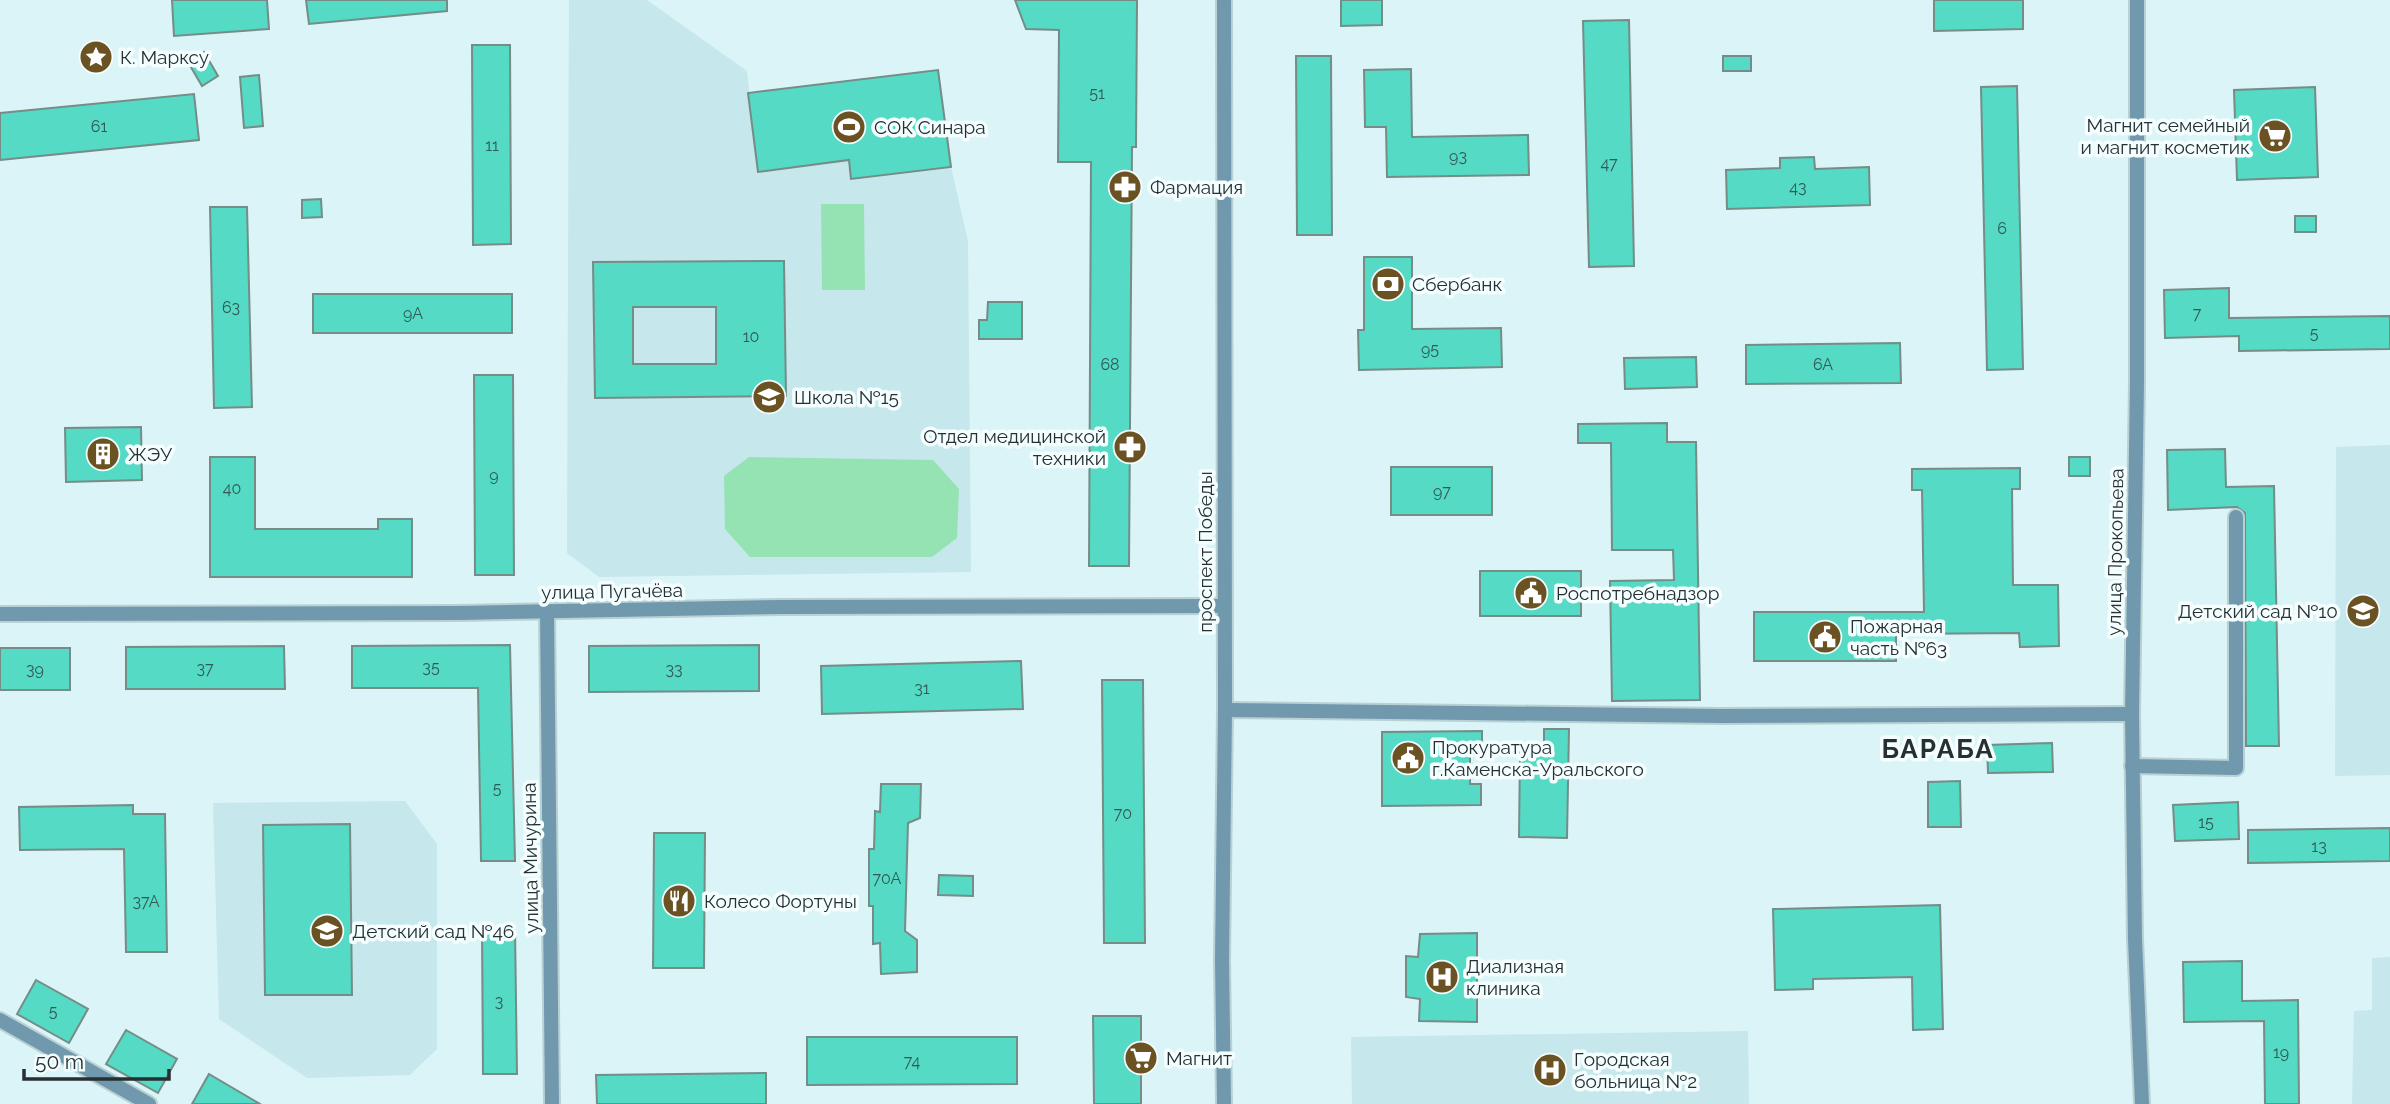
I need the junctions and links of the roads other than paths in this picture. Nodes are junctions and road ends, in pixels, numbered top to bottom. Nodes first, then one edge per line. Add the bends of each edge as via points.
1 (1224, 0) edge
2 (2137, 0) edge
3 (2236, 517) dead end
4 (1224, 606) junction
5 (547, 611) junction
6 (0, 614) edge
7 (1225, 710) junction
8 (2132, 714) junction
9 (2132, 766) junction
10 (0, 1020) edge
11 (149, 1104) edge
12 (552, 1104) edge
13 (1224, 1104) edge
14 (2142, 1104) edge

1 - 4 street, проспект Победы
2 - 8 street, улица Прокопьева
3 - 9 street via 2236,768
4 - 5 street, улица Пугачёва
4 - 7 street, проспект Победы
5 - 6 street, улица Пугачёва
5 - 12 street, улица Мичурина
7 - 8 street via 1721,716
7 - 13 street, проспект Победы
8 - 9 street, улица Прокопьева
9 - 14 street, улица Прокопьева
10 - 11 street

